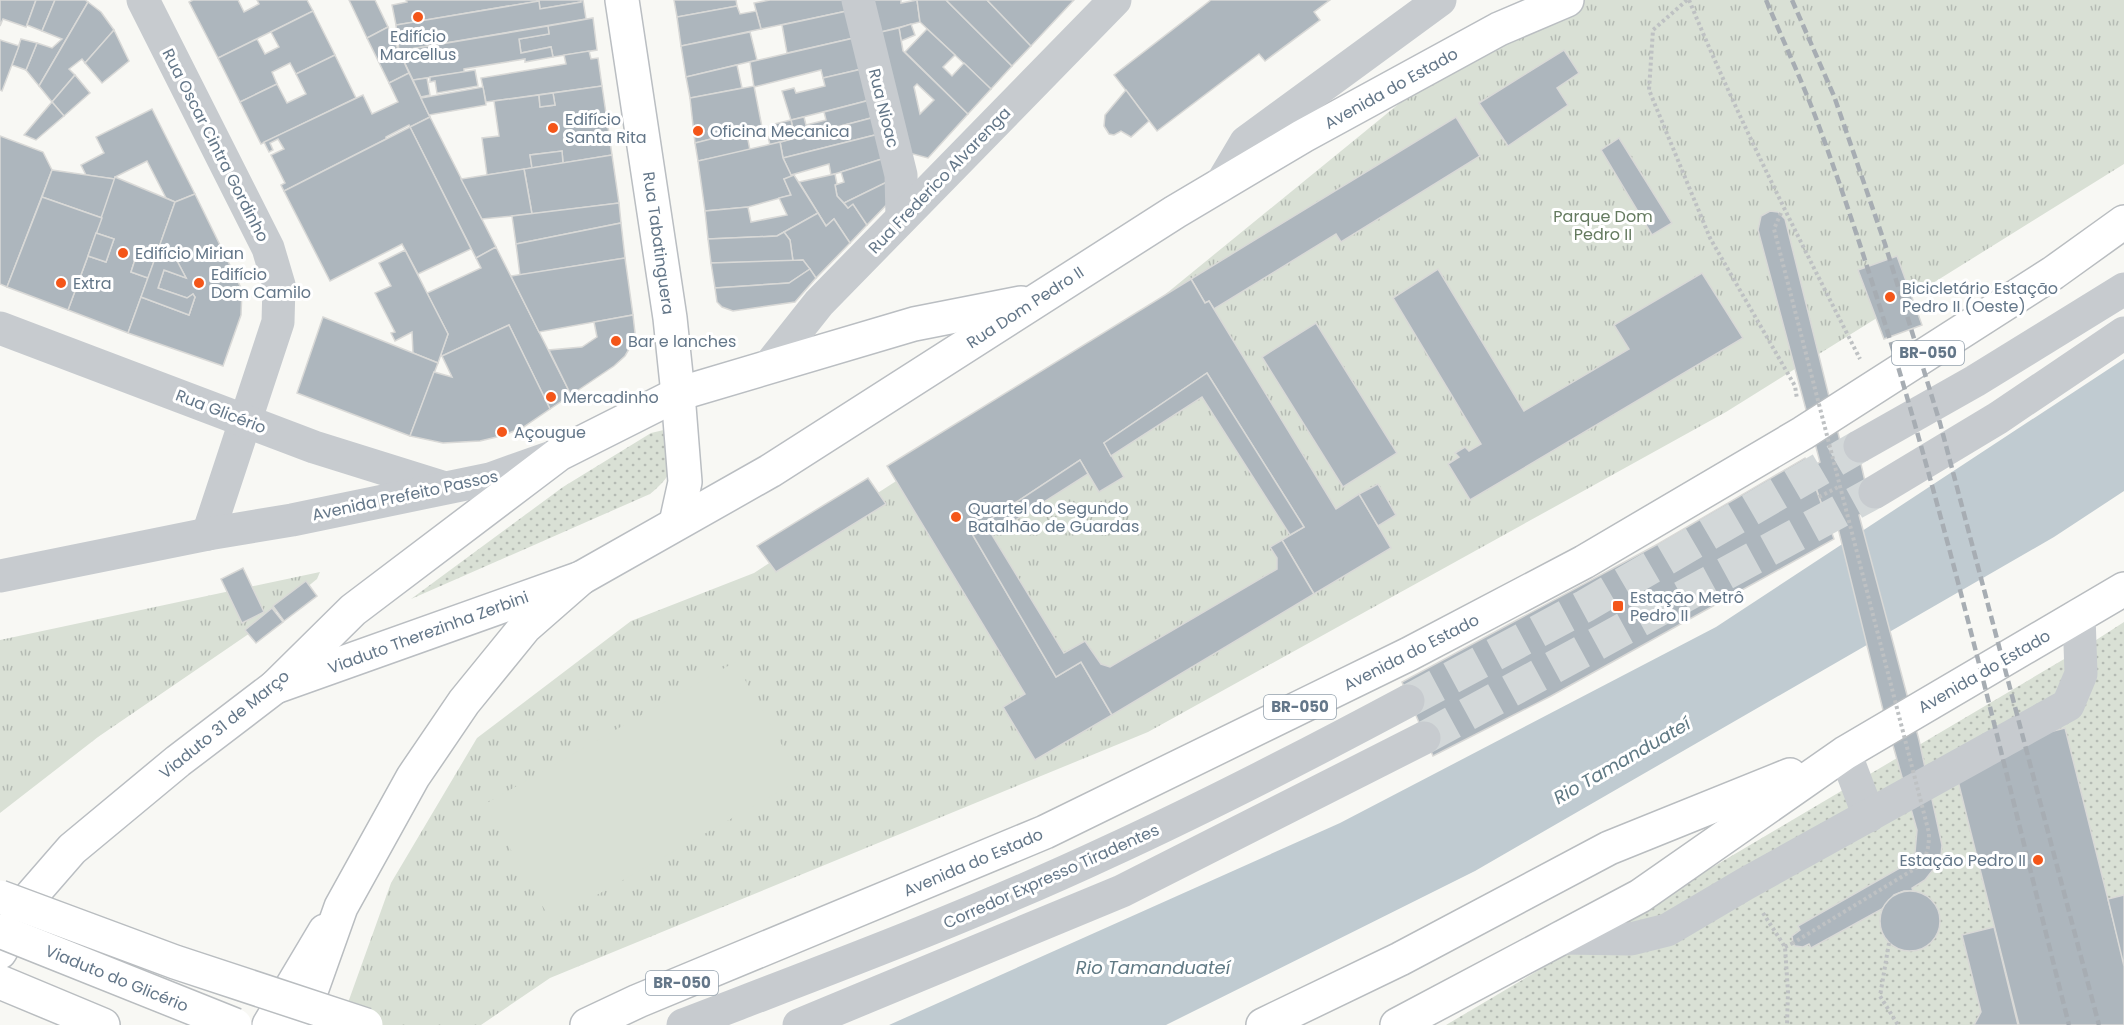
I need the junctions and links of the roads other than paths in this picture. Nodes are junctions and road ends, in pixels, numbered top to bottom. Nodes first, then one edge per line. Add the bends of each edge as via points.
1 (143, 0) edge
2 (622, 0) edge
3 (858, 0) edge
4 (1115, 0) edge
5 (1440, 0) edge
6 (1567, 0) edge
7 (1220, 186) junction
8 (902, 217) junction
9 (2124, 222) edge
10 (2124, 289) edge
11 (1038, 300) junction
12 (0, 328) edge
13 (2124, 333) edge
14 (769, 366) junction
15 (678, 394) junction
16 (244, 420) junction
17 (1860, 446) tunnel mouth
18 (559, 454) junction
19 (444, 488) junction
20 (1875, 492) tunnel mouth
21 (676, 523) junction
22 (208, 534) junction
23 (0, 576) edge
24 (581, 578) junction
25 (2124, 589) edge
26 (2079, 615) junction
27 (272, 689) junction
28 (1408, 701) tunnel mouth
29 (1424, 738) tunnel mouth
30 (1845, 753) junction
31 (1869, 816) junction
32 (0, 897) edge
33 (341, 907) junction
34 (0, 931) edge
35 (1560, 938) junction
36 (0, 952) edge
37 (0, 982) edge
38 (103, 1025) edge
39 (235, 1025) edge
40 (269, 1025) edge
41 (299, 1025) edge
42 (366, 1025) edge
43 (587, 1025) edge
44 (683, 1025) edge
45 (799, 1025) edge
46 (1263, 1025) edge
47 (1397, 1025) edge

1 - 16 street, Rua Oscar Cintra Gordinho via 268,248 279,285 278,322
2 - 15 main road, Rua Tabatinguera
3 - 8 street, Rua Nioac via 901,175
4 - 8 street, Rua Frederico Alvarenga
5 - 7 street, Rua Dom Pedro II via 1246,142
6 - 7 main road, Avenida do Estado via 1498,29
7 - 11 main road, Rua Dom Pedro II
8 - 14 street, Rua Frederico Alvarenga via 819,303
9 - 43 main road, Avenida do Estado / BR-050 via 2053,273 1803,433 1584,562 1409,654 1045,832
10 - 17 street
11 - 14 main road, Avenida Prefeito Passos via 914,324
11 - 21 main road, Rua Dom Pedro II via 770,471
12 - 16 street, Rua Glicério
13 - 20 street via 1998,418
14 - 15 main road, Avenida Prefeito Passos
15 - 18 main road, Avenida Prefeito Passos
15 - 21 main road, Rua Tabatinguera via 685,482
16 - 19 street, Rua Glicério via 314,447
16 - 22 street, Rua Oscar Cintra Gordinho
18 - 19 street, Avenida Prefeito Passos via 490,479
18 - 27 main road, Viaduto 31 de Março via 353,610
19 - 22 street, Avenida Prefeito Passos
21 - 24 main road, Rua Dom Pedro II
22 - 23 street, Avenida Prefeito Passos
24 - 27 main road, Viaduto Therezinha Zerbini
24 - 33 main road via 525,627 464,702 413,777
25 - 26 main road, Avenida do Estado
26 - 30 main road, Avenida do Estado
26 - 31 street via 2081,674 2068,705
27 - 36 main road, Viaduto 31 de Março, bridge via 72,849 32,895
28 - 44 street, Corredor Expresso Tiradentes via 1282,768 1107,853 937,926
29 - 45 street via 1122,891
30 - 31 street
30 - 35 main road, Avenida do Estado via 1640,896
30 - 46 main road, Avenida do Estado via 1609,848 1400,959
31 - 35 street via 1667,930 1631,939
32 - 42 main road, bridge via 175,962
33 - 40 main road
33 - 41 main road
34 - 39 main road, Viaduto do Glicério, bridge
35 - 47 main road, Avenida do Estado
37 - 38 main road

